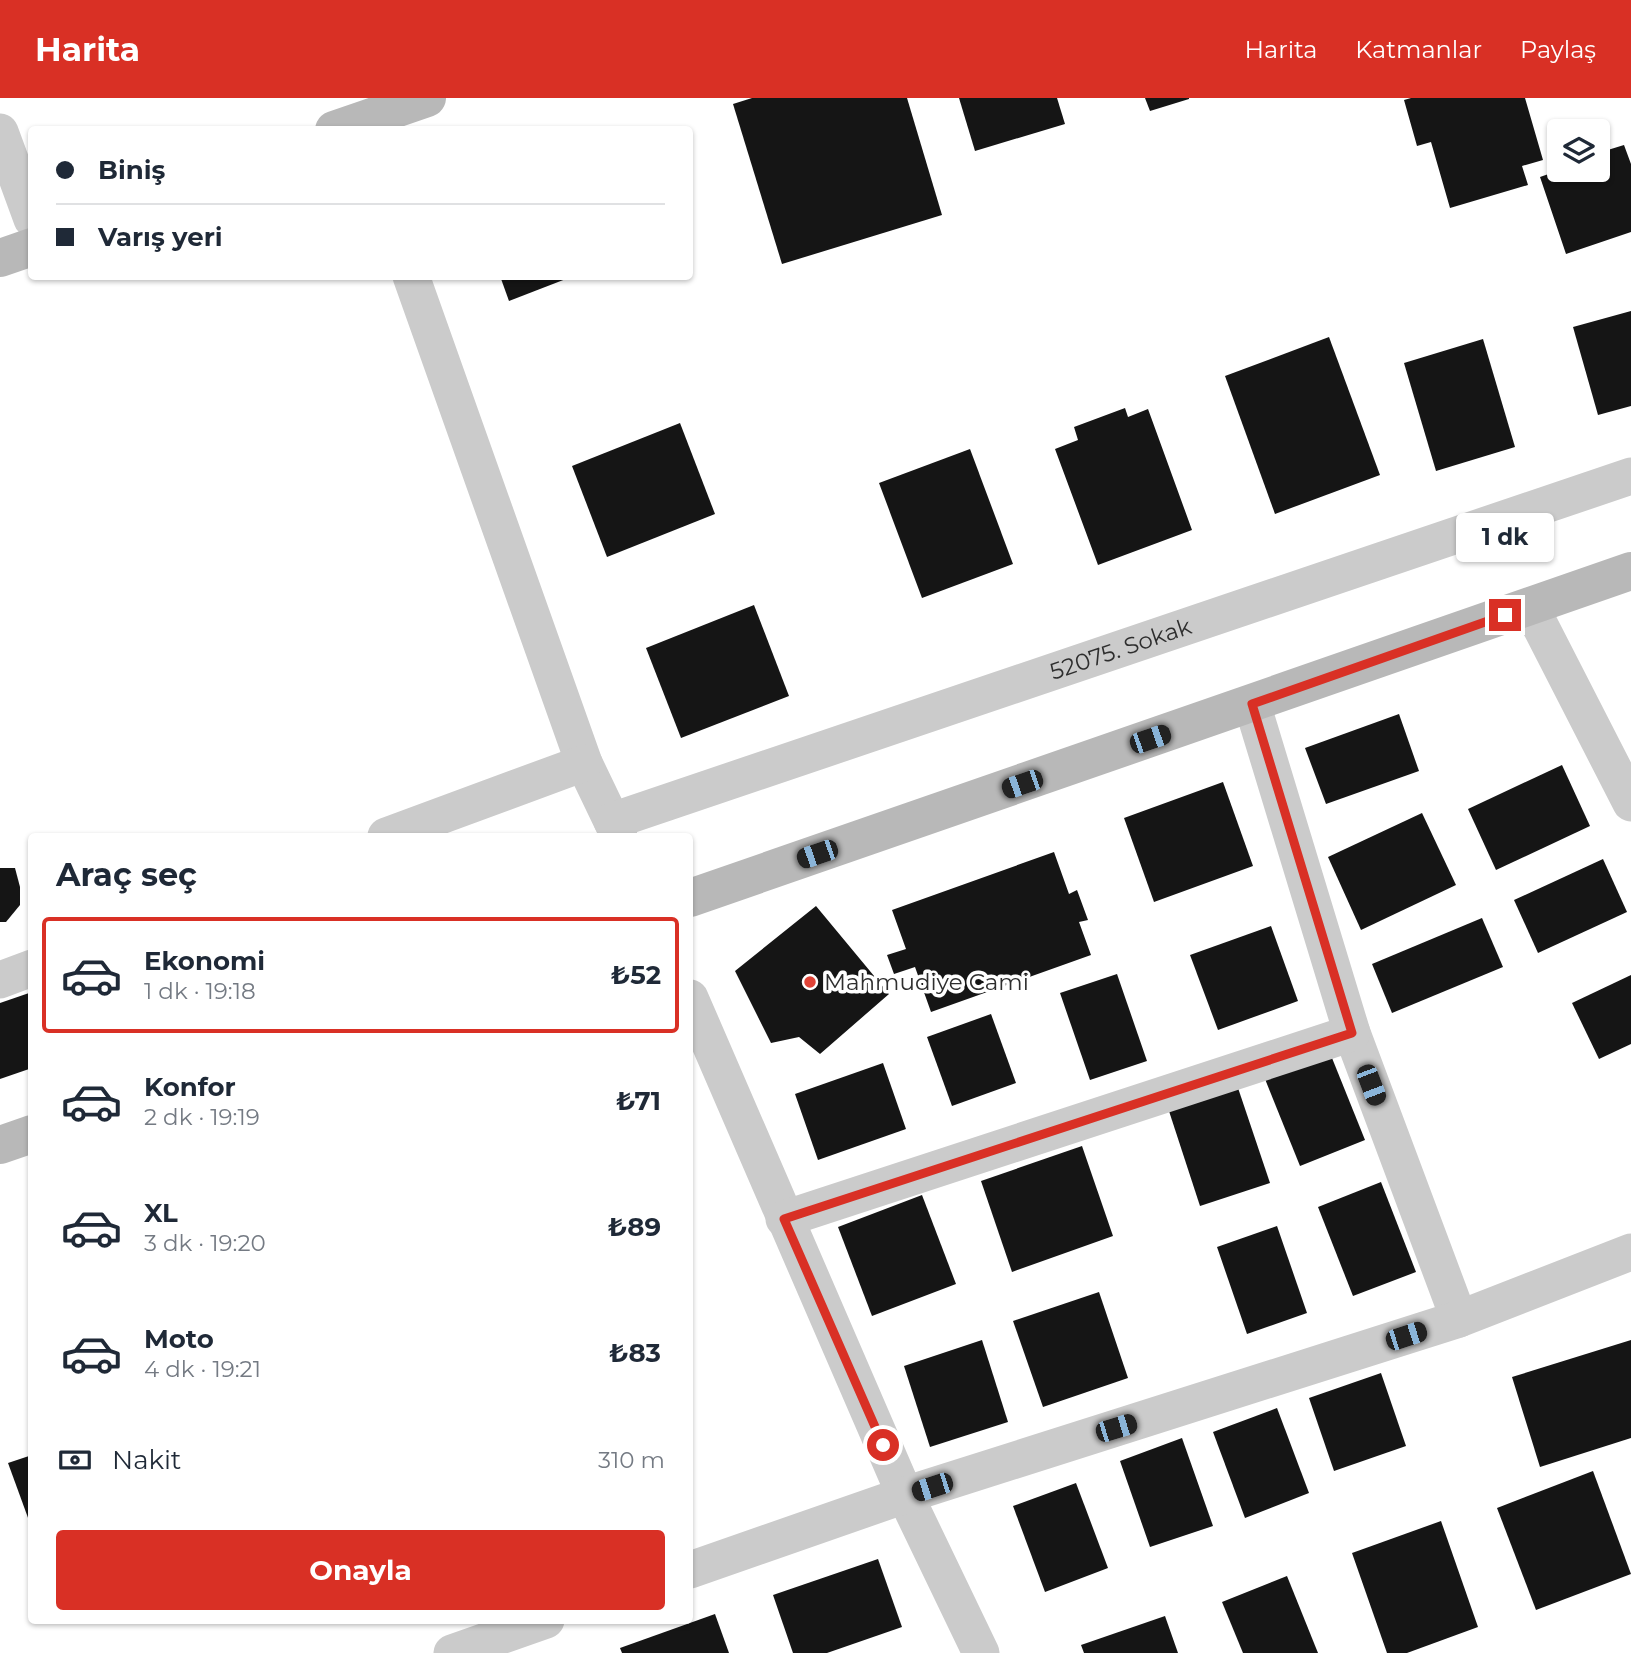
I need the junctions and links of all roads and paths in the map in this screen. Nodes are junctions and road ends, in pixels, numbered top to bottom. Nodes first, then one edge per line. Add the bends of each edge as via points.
1 (427, 98) edge
2 (353, 126) edge
3 (0, 132) edge
4 (28, 208) edge
5 (28, 248) edge
6 (0, 258) edge
7 (412, 280) edge
8 (1631, 476) edge
9 (1631, 572) edge
10 (1530, 606) junction
11 (1252, 704) junction
12 (584, 763) junction
13 (1631, 803) edge
14 (616, 829) edge
15 (394, 833) edge
16 (693, 897) edge
17 (28, 969) edge
18 (0, 979) edge
19 (693, 1005) edge
20 (1352, 1033) junction
21 (28, 1135) edge
22 (0, 1145) edge
23 (784, 1219) junction
24 (1631, 1252) edge
25 (1459, 1319) junction
26 (905, 1495) junction
27 (693, 1569) edge
28 (535, 1624) edge
29 (452, 1653) edge
30 (981, 1653) edge

1 - 2 street
3 - 4 street
5 - 6 street
7 - 12 street
8 - 14 street, 52075. Sokak
9 - 10 street
10 - 11 street
10 - 13 street
11 - 16 street
11 - 20 street
12 - 14 street
12 - 15 street
17 - 18 street
19 - 23 street
20 - 23 street
20 - 25 street
21 - 22 street
23 - 26 street
24 - 25 street
25 - 26 street
26 - 27 street
26 - 30 street
28 - 29 street

